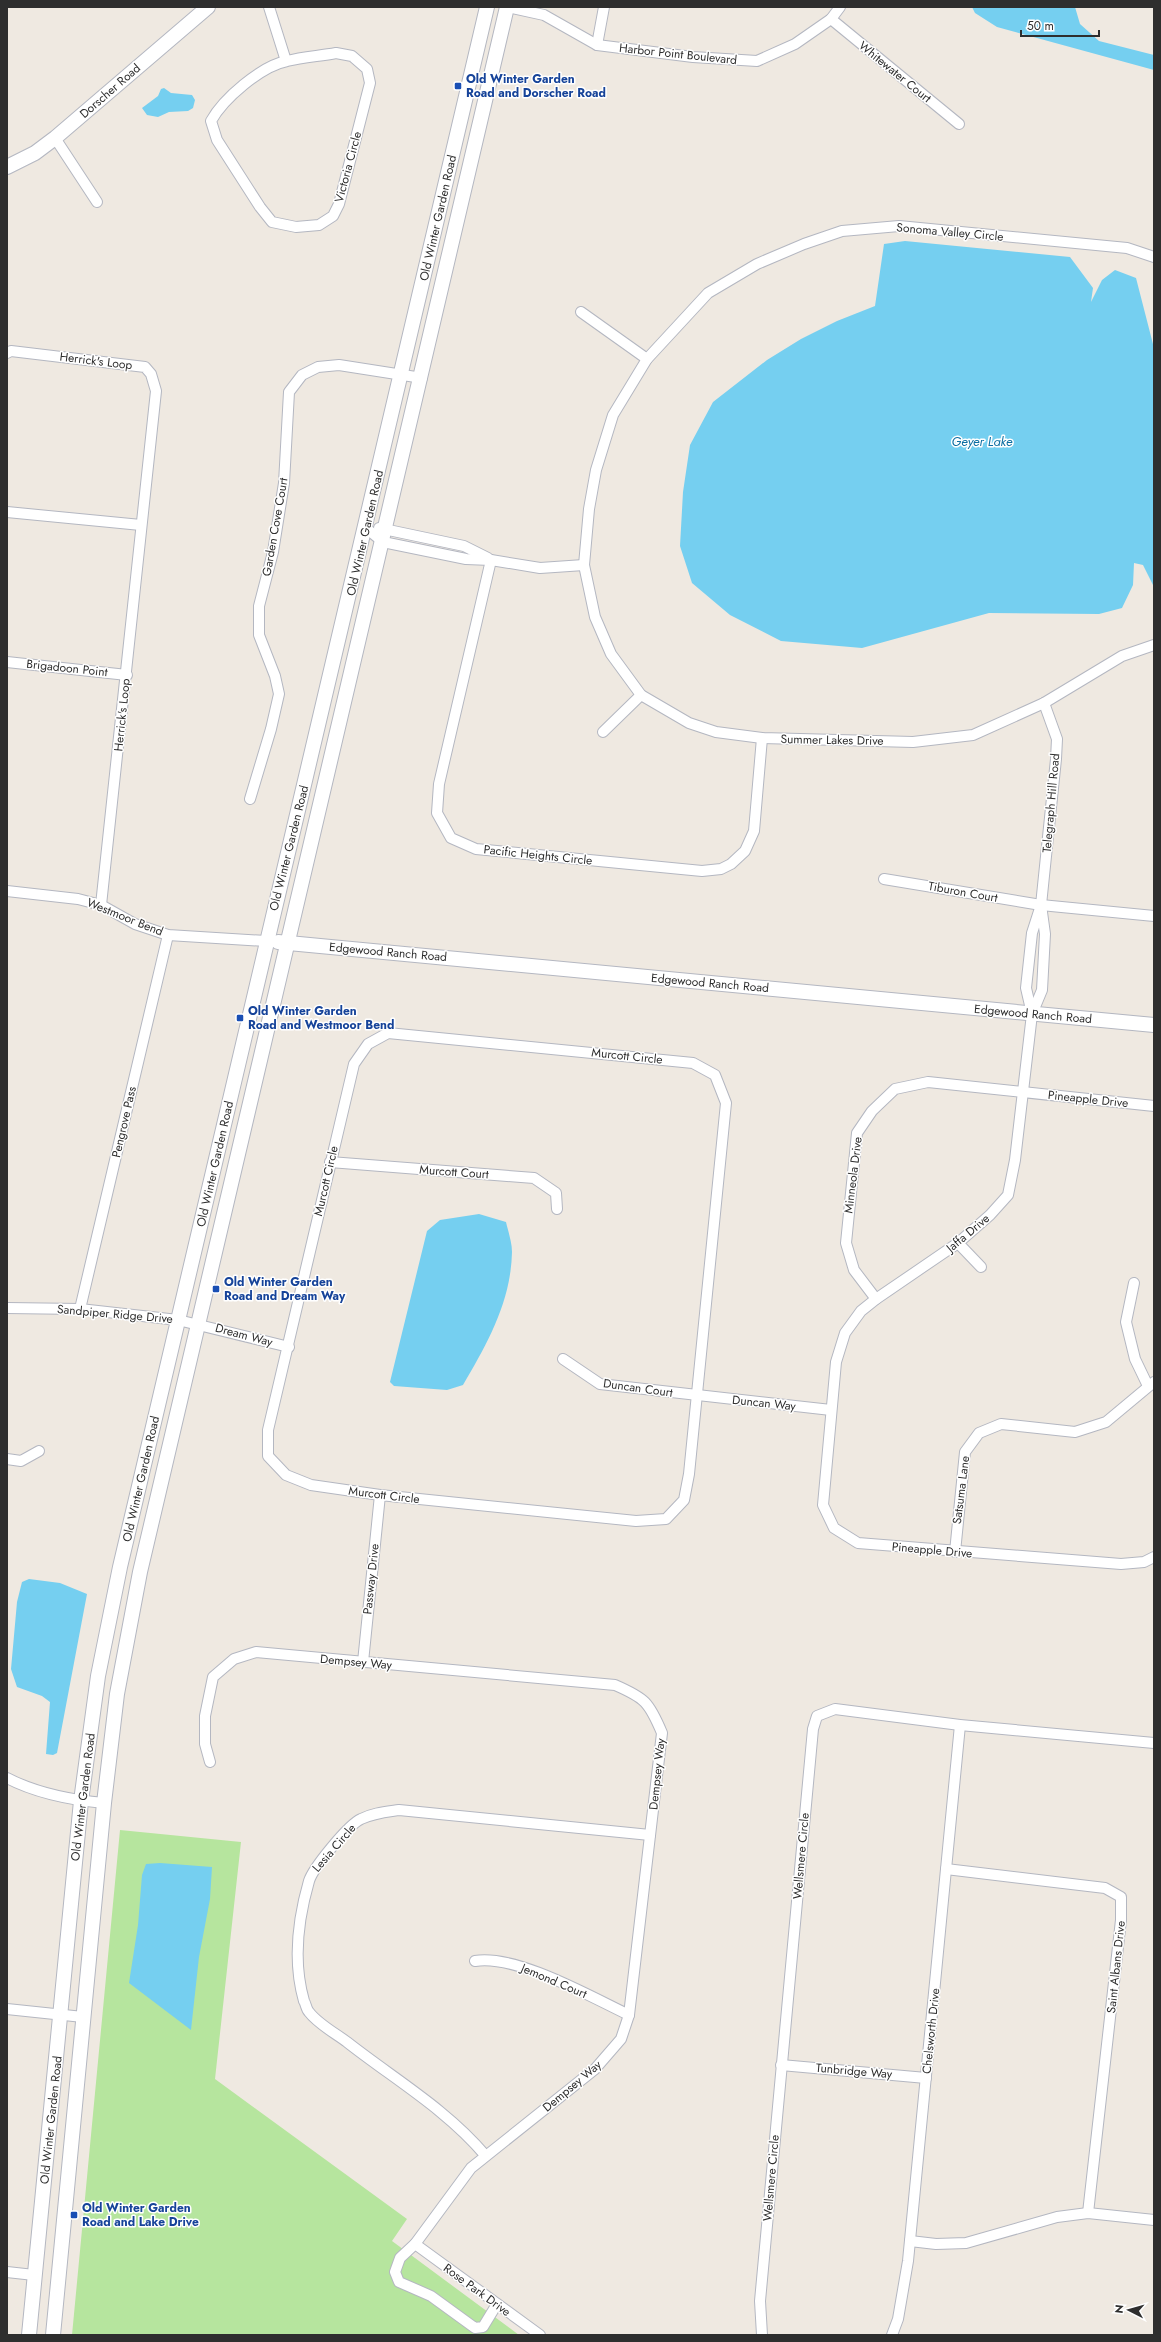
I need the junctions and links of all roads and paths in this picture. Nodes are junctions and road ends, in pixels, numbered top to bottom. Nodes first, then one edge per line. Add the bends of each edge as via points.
1 (208, 7) edge
2 (268, 7) edge
3 (487, 7) edge
4 (507, 7) edge
5 (604, 7) edge
6 (840, 7) edge
7 (831, 19) junction
8 (597, 45) junction
9 (286, 61) junction
10 (959, 124) dead end
11 (56, 138) junction
12 (7, 167) edge
13 (97, 202) dead end
14 (1154, 257) edge
15 (581, 312) dead end
16 (7, 353) edge
17 (647, 359) junction
18 (401, 374) junction
19 (422, 378) junction
20 (7, 512) edge
21 (141, 525) junction
22 (366, 528) junction
23 (386, 528) junction
24 (383, 542) junction
25 (491, 560) junction
26 (584, 565) junction
27 (1154, 645) edge
28 (7, 662) edge
29 (127, 675) junction
30 (641, 695) junction
31 (1044, 703) junction
32 (603, 732) dead end
33 (762, 738) junction
34 (250, 799) dead end
35 (884, 879) dead end
36 (7, 891) edge
37 (101, 905) junction
38 (1041, 905) junction
39 (1154, 916) edge
40 (168, 935) junction
41 (266, 941) junction
42 (288, 943) junction
43 (1032, 1014) junction
44 (1154, 1026) edge
45 (1022, 1092) junction
46 (1154, 1106) edge
47 (330, 1162) junction
48 (557, 1209) dead end
49 (958, 1243) junction
50 (981, 1267) dead end
51 (1134, 1283) dead end
52 (876, 1299) junction
53 (7, 1308) edge
54 (80, 1308) junction
55 (178, 1320) junction
56 (199, 1324) junction
57 (289, 1347) junction
58 (563, 1359) dead end
59 (1151, 1384) edge
60 (698, 1396) junction
61 (831, 1410) junction
62 (39, 1451) dead end
63 (7, 1459) edge
64 (380, 1495) junction
65 (954, 1552) junction
66 (1154, 1557) edge
67 (363, 1662) junction
68 (960, 1725) junction
69 (1154, 1744) edge
70 (210, 1762) dead end
71 (7, 1778) edge
72 (81, 1801) junction
73 (104, 1803) junction
74 (650, 1835) junction
75 (946, 1869) junction
76 (475, 1961) dead end
77 (7, 2009) edge
78 (62, 2015) junction
79 (630, 2015) junction
80 (83, 2017) junction
81 (782, 2065) junction
82 (926, 2078) junction
83 (485, 2155) junction
84 (1088, 2214) junction
85 (1154, 2220) edge
86 (910, 2241) junction
87 (415, 2244) junction
88 (7, 2272) edge
89 (34, 2275) junction
90 (497, 2304) junction
91 (29, 2335) edge
92 (53, 2335) edge
93 (540, 2335) edge
94 (762, 2335) edge
95 (892, 2335) edge

1 - 11 main road, Dorscher Road
2 - 9 street
3 - 18 main road, Old Winter Garden Road
4 - 8 street, Harbor Point Boulevard via 544,15
4 - 19 main road, Old Winter Garden Road
5 - 8 street
6 - 7 street, Harbor Point Boulevard
7 - 8 street, Harbor Point Boulevard via 795,44 757,61 693,57
7 - 10 street, Whitewater Court
9 - 9 street, Victoria Circle via 267,69 244,86 219,107 211,121 217,140 272,222 296,227 319,225 333,216 339,204 370,83 367,69 352,56 336,54
11 - 12 main road, Dorscher Road via 36,153
11 - 13 street
14 - 17 street, Sonoma Valley Circle via 1127,248 899,226 842,231 757,264 708,293
15 - 17 street
16 - 21 street, Herrick's Loop via 145,367 151,374 156,390
17 - 26 street, Sonoma Valley Circle via 613,415 596,470 589,509
18 - 19 street, Garden Cove Court
18 - 22 main road, Old Winter Garden Road
18 - 34 street, Garden Cove Court via 340,365 318,366 302,375 288,392 284,483 273,552 259,606 259,635 279,694
19 - 23 main road, Old Winter Garden Road
20 - 21 street
21 - 29 street, Herrick's Loop
22 - 23 street
22 - 24 street
22 - 41 main road, Old Winter Garden Road
23 - 24 main road, Old Winter Garden Road
23 - 25 street via 464,546
24 - 25 street via 466,559
24 - 42 main road, Old Winter Garden Road
25 - 26 street via 540,568
25 - 33 street, Pacific Heights Circle via 439,784 437,813 451,838 476,849 702,871 721,869 745,851 754,831
26 - 30 street, Summer Lakes Drive via 595,617 611,654
27 - 31 street, Summer Lakes Drive via 1122,656
28 - 29 street, Brigadoon Point
29 - 37 street, Herrick's Loop
30 - 32 street
30 - 33 street, Summer Lakes Drive via 689,723 716,732
31 - 33 street, Summer Lakes Drive via 973,735 913,742
31 - 38 street, Telegraph Hill Road via 1057,739
35 - 38 street, Tiburon Court
36 - 37 street, Westmoor Bend via 78,899
37 - 40 street, Westmoor Bend via 135,924
38 - 39 street, Tiburon Court
38 - 43 street, Telegraph Hill Road via 1045,934 1042,990
38 - 43 street, Telegraph Hill Road via 1032,933 1026,988
40 - 41 street, Westmoor Bend
40 - 54 street, Pengrove Pass
41 - 42 main road, Edgewood Ranch Road
41 - 55 main road, Old Winter Garden Road
42 - 43 main road, Edgewood Ranch Road
42 - 56 main road, Old Winter Garden Road
43 - 44 main road, Edgewood Ranch Road
43 - 45 street, Jaffa Drive
45 - 46 street, Pineapple Drive
45 - 49 street, Jaffa Drive via 1015,1160 1008,1195
45 - 52 street, Minneola Drive via 928,1082 895,1089 872,1110 857,1133 846,1243 854,1270
47 - 48 street, Murcott Court via 534,1178 556,1194
47 - 57 street, Murcott Circle
47 - 60 street, Murcott Circle via 354,1064 368,1044 388,1033 693,1063 716,1076 726,1103
49 - 50 street
49 - 52 street, Jaffa Drive
51 - 59 street via 1126,1322 1135,1359
52 - 61 street, Jaffa Drive via 861,1311 845,1333 836,1362
53 - 54 street, Sandpiper Ridge Drive
54 - 55 street, Sandpiper Ridge Drive
55 - 56 street, Sandpiper Ridge Drive
55 - 72 main road, Old Winter Garden Road via 120,1567 98,1676
56 - 57 street, Dream Way
56 - 73 main road, Old Winter Garden Road via 140,1572 117,1694
57 - 64 street, Murcott Circle via 268,1430 268,1456 286,1475 311,1485
58 - 60 street, Duncan Court via 600,1384
59 - 65 street, Satsuma Lane via 1106,1422 1075,1432 1001,1424 979,1433 965,1452
60 - 61 street, Duncan Way
60 - 64 street, Murcott Circle via 684,1500 666,1519 636,1521
61 - 65 street, Pineapple Drive via 823,1505 834,1528 858,1543
62 - 63 street via 21,1461
64 - 67 street, Passway Drive
65 - 66 street, Pineapple Drive via 1121,1564 1144,1562
67 - 70 street, Dempsey Way via 256,1652 234,1659 213,1677 205,1716 205,1744
67 - 74 street, Dempsey Way via 615,1685 640,1696 652,1710 662,1733
68 - 69 street, Wellsmere Circle
68 - 75 street, Chelsworth Drive
68 - 81 street, Wellsmere Circle via 835,1709 817,1716 812,1737
71 - 72 street via 22,1786
72 - 73 street
72 - 78 main road, Old Winter Garden Road
73 - 80 main road, Old Winter Garden Road
74 - 79 street, Dempsey Way
74 - 83 street, Lesia Circle via 399,1810 377,1813 359,1820 335,1844 312,1874 303,1904 299,1939 299,1984 308,2012 437,2108 465,2132
75 - 82 street, Chelsworth Drive
75 - 84 street, Saint Albans Drive via 1105,1888 1121,1897 1121,1920
76 - 79 street, Jemond Court via 489,1959 524,1967
77 - 78 street
78 - 80 street
78 - 89 main road, Old Winter Garden Road
79 - 83 street, Dempsey Way via 621,2039 595,2069
80 - 92 main road, Old Winter Garden Road
81 - 82 street, Tunbridge Way
81 - 94 street, Wellsmere Circle via 760,2300
82 - 86 street, Chelsworth Drive
83 - 87 street, Dempsey Way via 471,2168
84 - 85 street
84 - 86 street via 1057,2217 966,2243 936,2244
86 - 95 street, Chelsworth Drive via 898,2319
87 - 90 street, Rose Park Drive
87 - 90 street, Dempsey Way via 400,2258 396,2266 395,2272 400,2282 431,2296 475,2328 483,2327
88 - 89 street
89 - 91 main road, Old Winter Garden Road
90 - 93 street, Rose Park Drive

